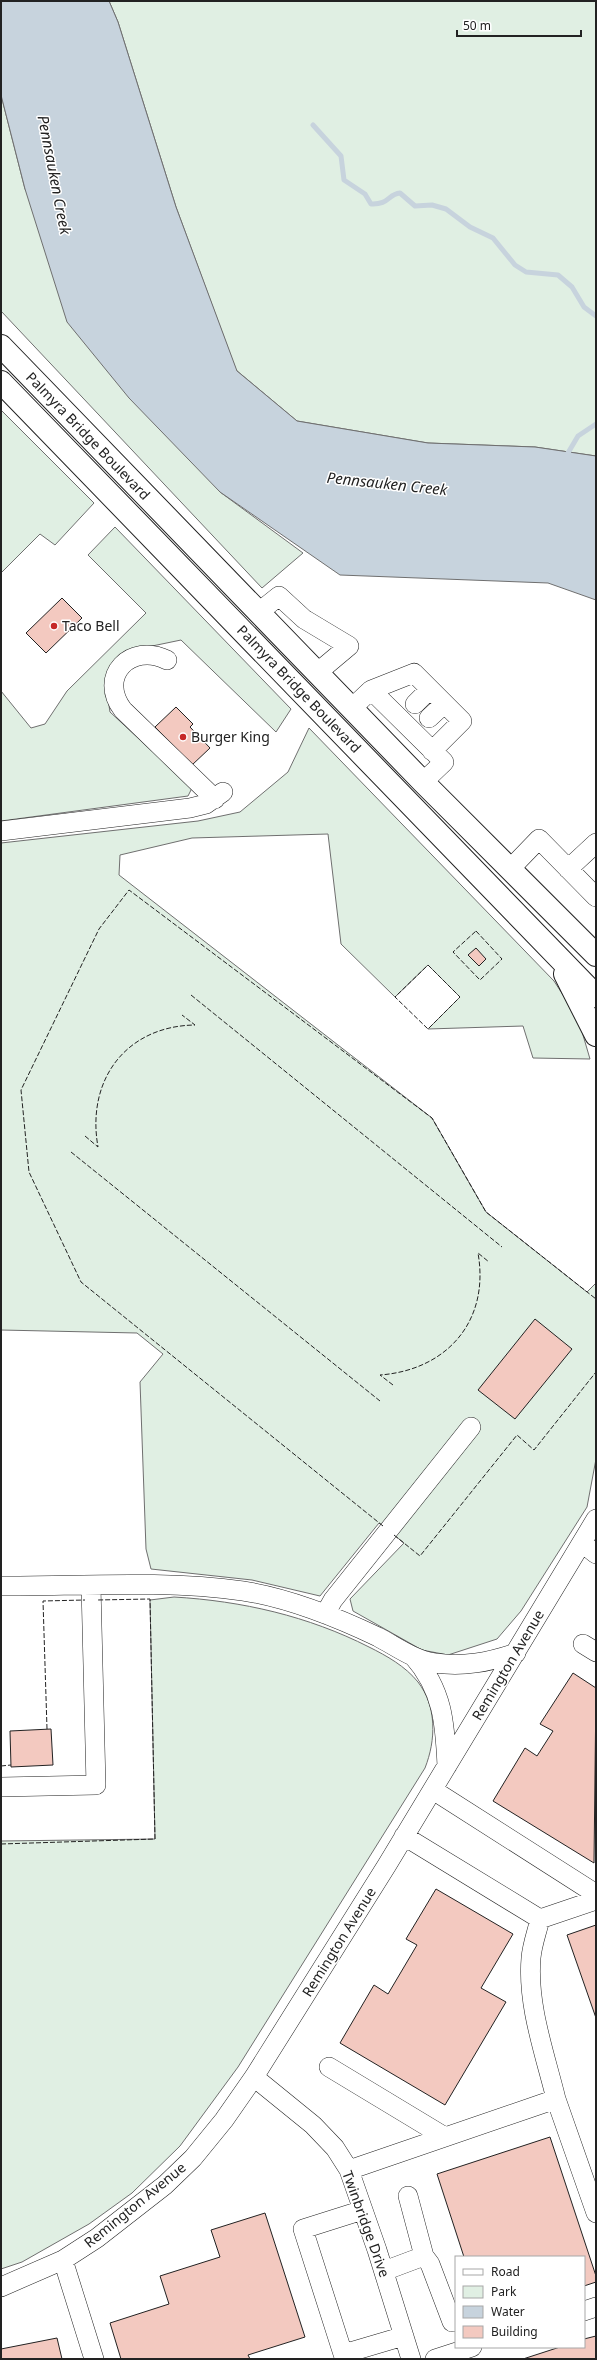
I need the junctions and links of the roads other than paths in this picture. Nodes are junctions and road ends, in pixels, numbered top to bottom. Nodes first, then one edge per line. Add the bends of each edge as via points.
1 (1, 346) edge
2 (1, 382) edge
3 (259, 612) junction
4 (167, 660) dead end
5 (318, 672) junction
6 (430, 689) junction
7 (371, 690) junction
8 (444, 704) junction
9 (352, 708) junction
10 (406, 714) junction
11 (420, 728) junction
12 (432, 751) junction
13 (423, 782) junction
14 (1, 831) edge
15 (596, 842) edge
16 (510, 869) junction
17 (568, 869) junction
18 (596, 897) edge
19 (553, 951) junction
20 (595, 951) edge
21 (596, 996) edge
22 (596, 1035) edge
23 (471, 1427) dead end
24 (596, 1519) edge
25 (589, 1548) edge
26 (1, 1586) edge
27 (90, 1586) junction
28 (325, 1614) junction
29 (516, 1653) junction
30 (413, 1656) junction
31 (447, 1766) junction
32 (1, 1787) edge
33 (432, 1790) junction
34 (404, 1836) junction
35 (596, 1894) edge
36 (596, 1900) edge
37 (540, 1919) junction
38 (329, 2067) dead end
39 (254, 2077) junction
40 (556, 2099) junction
41 (445, 2137) junction
42 (349, 2170) junction
43 (408, 2196) dead end
44 (363, 2210) junction
45 (596, 2212) edge
46 (424, 2256) junction
47 (63, 2260) junction
48 (384, 2270) junction
49 (1, 2287) edge
50 (596, 2307) edge
51 (585, 2311) edge
52 (452, 2322) dead end
53 (404, 2336) junction
54 (469, 2348) edge
55 (339, 2356) edge
56 (94, 2359) edge
57 (411, 2359) edge
58 (435, 2359) edge

1 - 3 highway, Palmyra Bridge Boulevard
2 - 19 highway, Palmyra Bridge Boulevard
3 - 5 highway, Palmyra Bridge Boulevard
3 - 5 street via 279,596 304,619 348,646
4 - 14 street via 145,655 127,661 118,670 114,680 114,698 123,710 219,796 190,808
5 - 9 highway, Palmyra Bridge Boulevard
6 - 7 street via 414,673
6 - 8 street
6 - 10 street
7 - 9 street
7 - 10 street
8 - 11 street
8 - 12 street via 462,721
9 - 13 highway, Palmyra Bridge Boulevard
10 - 11 street
11 - 12 street
12 - 13 street via 444,762
13 - 16 highway, Palmyra Bridge Boulevard
15 - 17 street
16 - 17 street via 539,839
16 - 20 highway, Palmyra Bridge Boulevard
17 - 18 street
19 - 21 highway, Palmyra Bridge Boulevard
19 - 22 highway
23 - 28 street via 333,1600
24 - 25 street, Remington Avenue
25 - 29 street, Remington Avenue
26 - 27 street
27 - 28 street via 176,1585 245,1591
27 - 32 street via 96,1785
28 - 30 street
29 - 30 street via 492,1661 452,1665 434,1663
29 - 31 street, Remington Avenue
30 - 31 street via 425,1670 443,1714
31 - 33 street, Remington Avenue
33 - 34 street, Remington Avenue
33 - 35 street
34 - 37 street
34 - 39 street, Remington Avenue
36 - 37 street
37 - 40 street via 530,1957 530,1986
38 - 41 street
39 - 42 street, Twinbridge Drive via 313,2125 335,2148
39 - 47 street, Remington Avenue via 224,2120 188,2163 165,2185 97,2238
40 - 41 street
40 - 45 street
41 - 42 street
42 - 44 street, Twinbridge Drive
43 - 46 street
44 - 48 street, Twinbridge Drive
44 - 55 street via 303,2230
46 - 48 street
46 - 52 street via 430,2264
47 - 49 street, Remington Avenue
47 - 56 street
48 - 53 street, Twinbridge Drive
50 - 51 street
53 - 55 street
53 - 57 street, Twinbridge Drive
54 - 58 street

